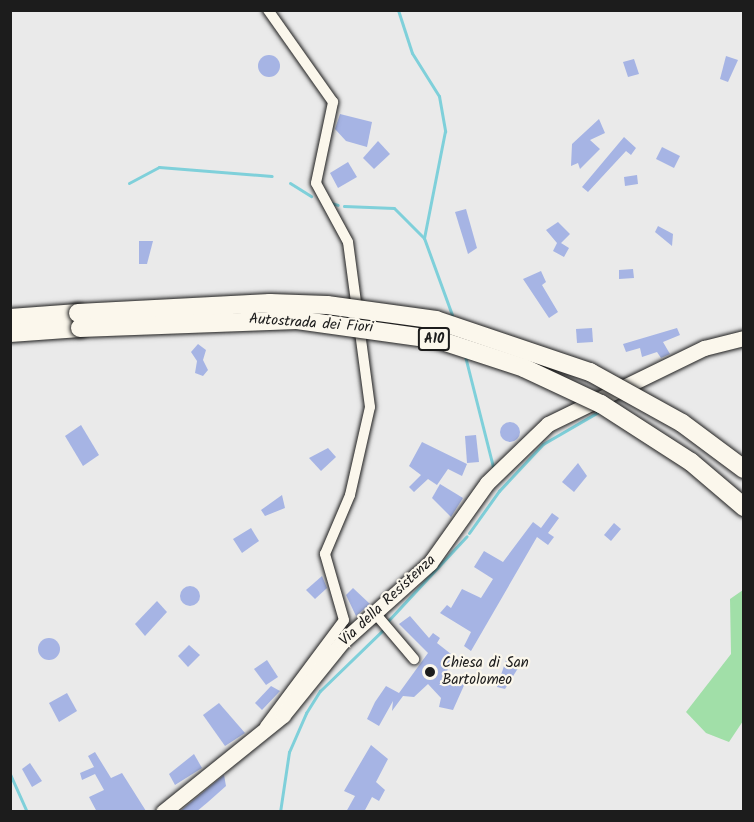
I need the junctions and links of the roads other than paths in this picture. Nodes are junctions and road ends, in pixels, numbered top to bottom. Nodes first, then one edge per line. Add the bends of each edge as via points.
1 (268, 10) edge
2 (10, 318) edge
3 (79, 321) junction
4 (10, 333) edge
5 (744, 338) edge
6 (744, 469) edge
7 (744, 507) edge
8 (377, 617) junction
9 (414, 659) dead end
10 (267, 729) junction
11 (162, 812) edge

1 - 10 street via 333,102 316,183 348,242 370,407 350,495 325,554 344,620 266,719
2 - 3 highway, Autostrada dei Fiori / A10
3 - 4 highway, Autostrada dei Fiori / A10
3 - 6 highway, Autostrada dei Fiori / A10, bridge via 270,303 327,305 436,320 590,372 682,423
3 - 7 highway, Autostrada dei Fiori / A10, bridge via 297,320 439,340 524,368 602,404 691,462
5 - 8 street, Via della Resistenza via 704,348 548,424 487,483 430,563
8 - 9 street
8 - 10 street, Via della Resistenza
10 - 11 street, Via della Resistenza

